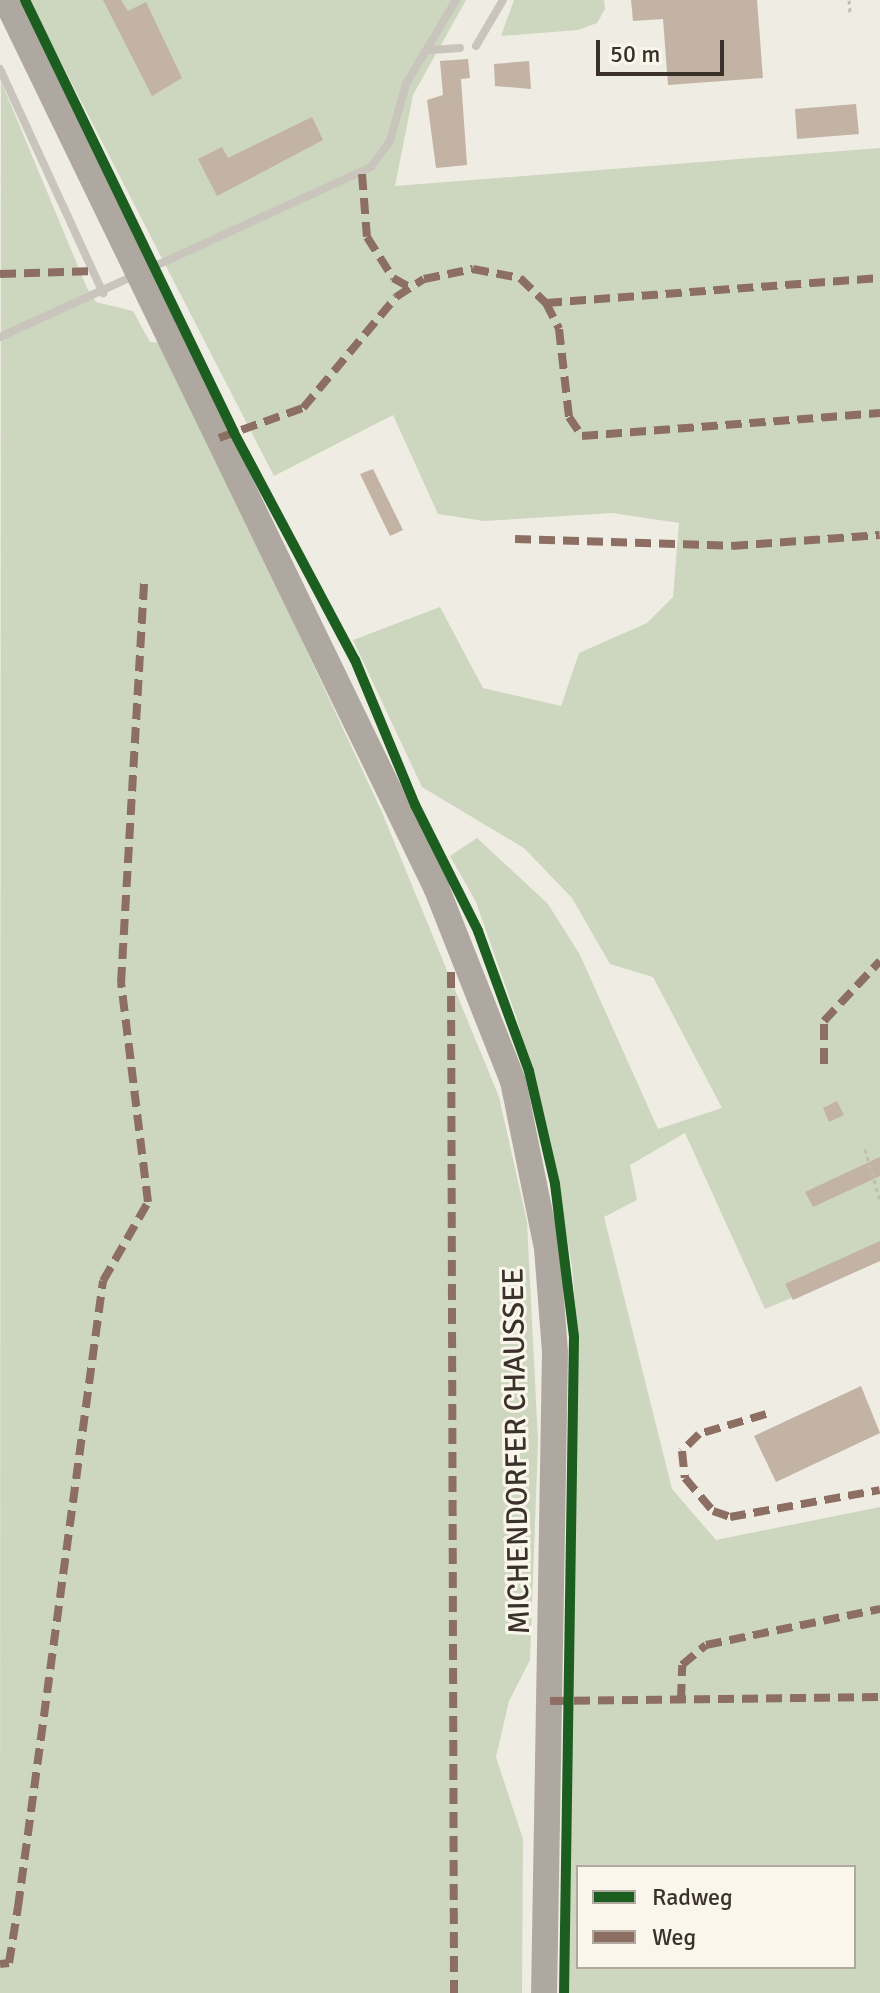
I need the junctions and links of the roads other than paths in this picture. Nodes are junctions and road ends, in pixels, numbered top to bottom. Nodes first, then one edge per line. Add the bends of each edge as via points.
1 (6, 0) edge
2 (456, 0) edge
3 (503, 0) edge
4 (476, 46) dead end
5 (460, 48) dead end
6 (431, 50) junction
7 (0, 69) edge
8 (140, 276) junction
9 (103, 293) junction
10 (0, 337) edge
11 (544, 1993) edge

1 - 8 main road, MICHENDORFER CHAUSSEE
2 - 6 lane
3 - 4 lane
5 - 6 lane
6 - 8 lane via 406,84 390,141 371,167
7 - 9 lane
8 - 9 lane
8 - 11 main road, MICHENDORFER CHAUSSEE via 436,887 513,1081 547,1248 555,1353
9 - 10 lane

